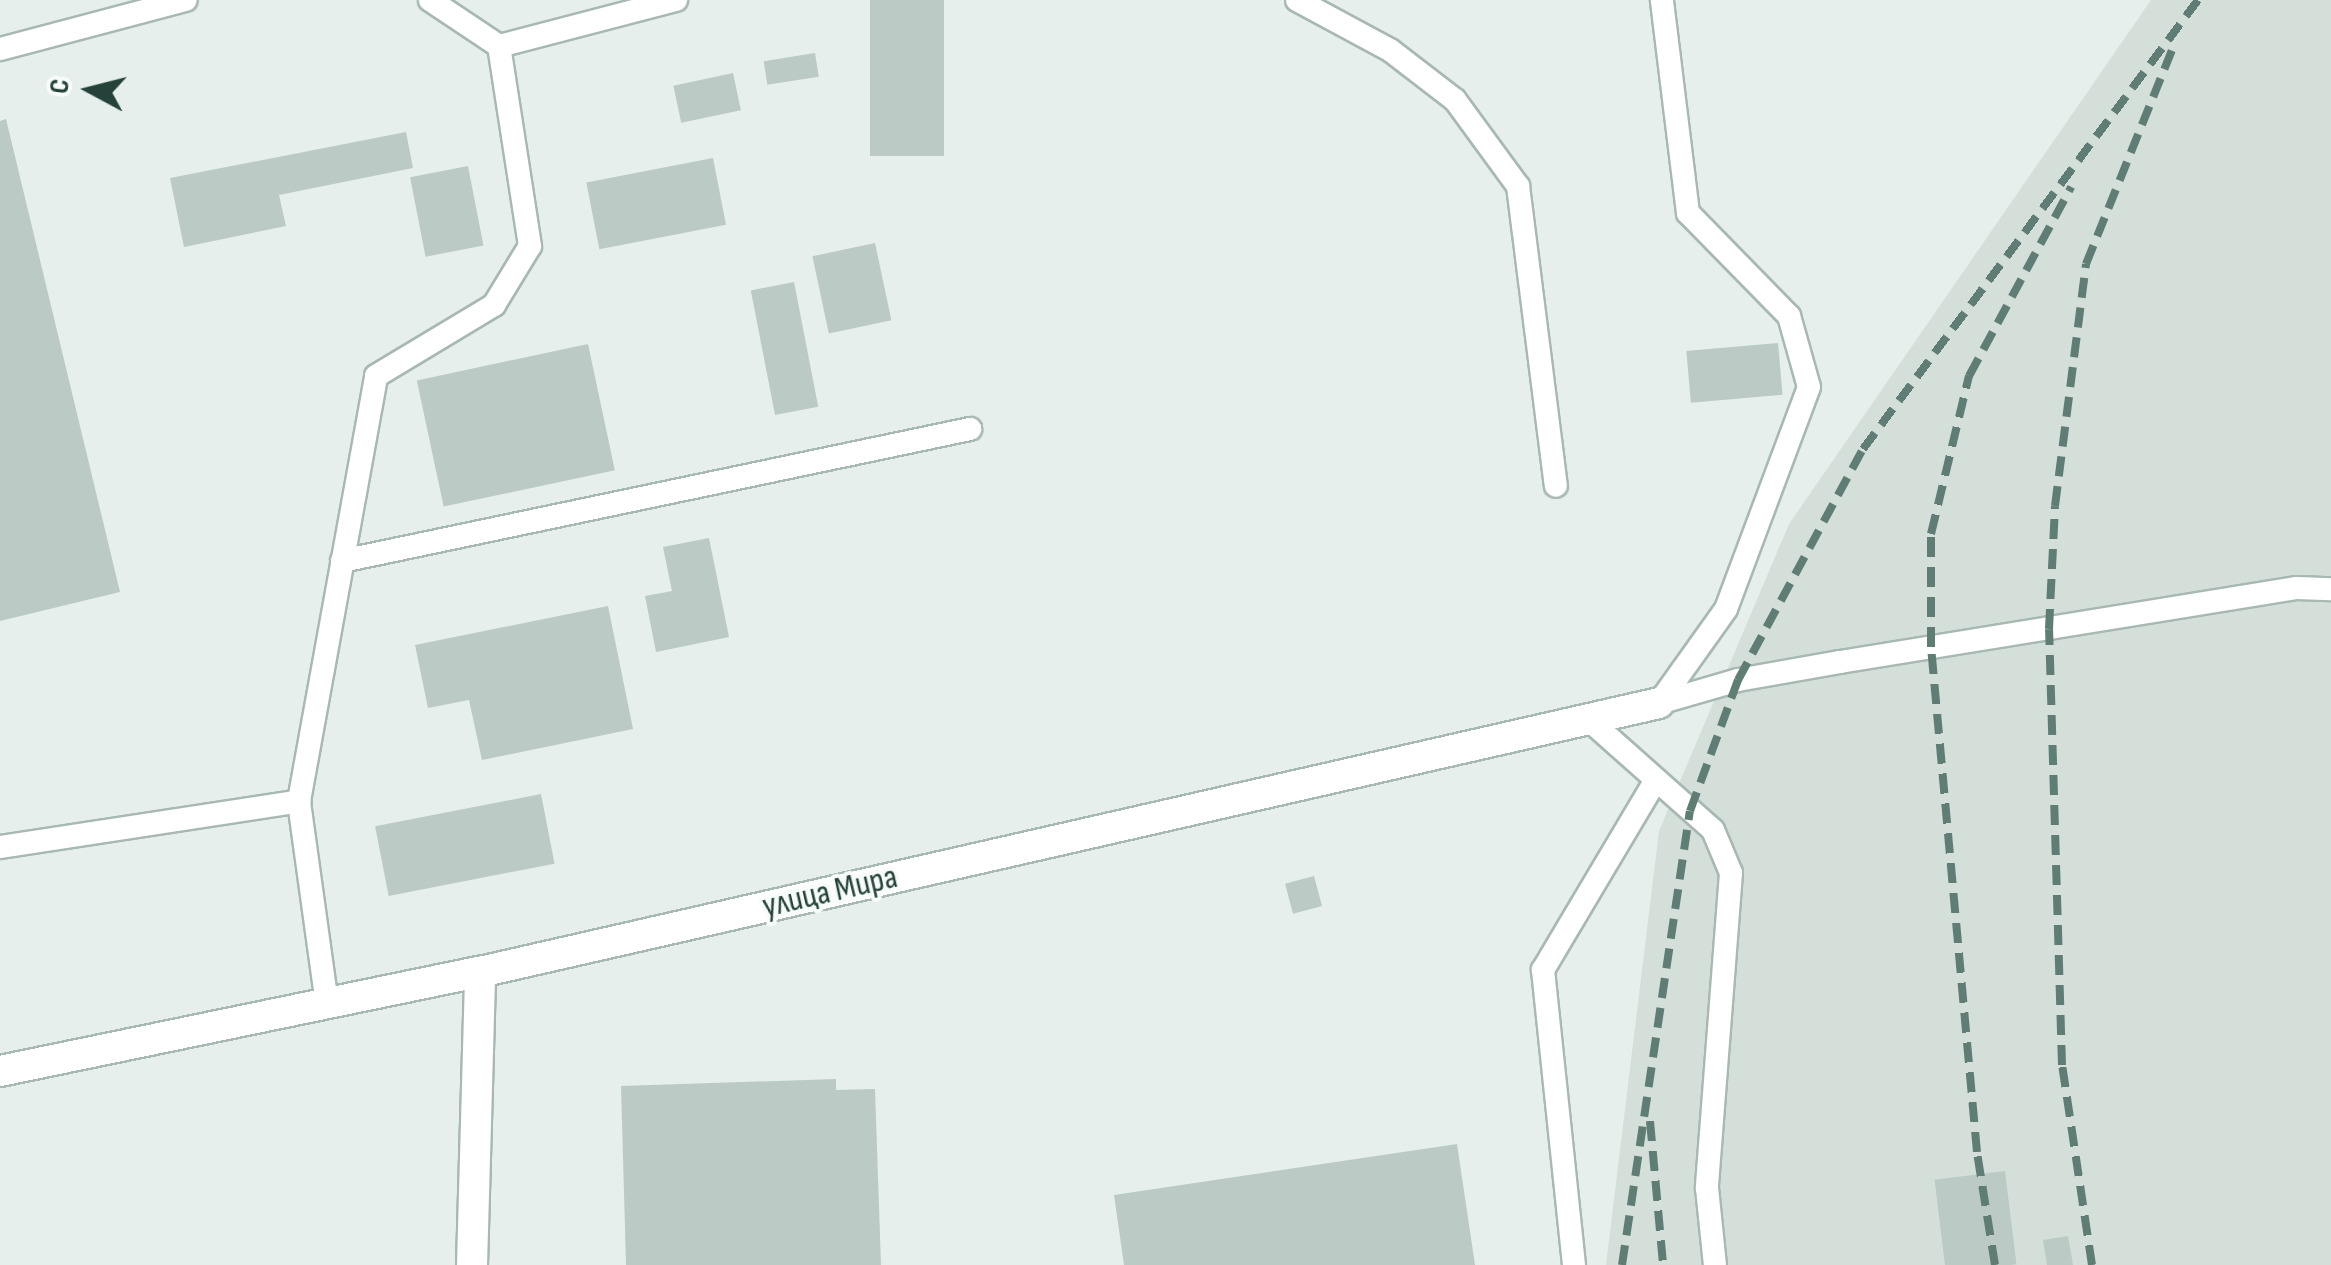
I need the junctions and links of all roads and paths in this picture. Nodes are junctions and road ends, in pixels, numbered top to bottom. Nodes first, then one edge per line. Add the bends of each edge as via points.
1 (186, 0) edge
2 (430, 0) edge
3 (676, 0) edge
4 (1297, 0) edge
5 (1662, 0) edge
6 (500, 46) junction
7 (0, 49) edge
8 (970, 429) dead end
9 (1556, 486) dead end
10 (342, 560) junction
11 (2331, 589) edge
12 (1659, 703) junction
13 (1588, 719) junction
14 (1656, 780) junction
15 (298, 801) junction
16 (0, 846) edge
17 (480, 972) junction
18 (327, 1004) junction
19 (0, 1071) edge
20 (472, 1265) edge
21 (1574, 1265) edge
22 (1715, 1265) edge

1 - 7 lane
2 - 6 lane
3 - 6 lane
4 - 9 lane via 1390,50 1455,100 1518,186
5 - 12 lane via 1688,213 1789,316 1809,388 1726,609
6 - 10 lane via 530,246 494,305 376,376
8 - 10 lane
10 - 15 lane
11 - 12 lane via 2297,588 1789,671
12 - 13 street, улица Мира
13 - 14 lane
13 - 17 street, улица Мира
14 - 21 lane via 1542,970
14 - 22 lane via 1713,830 1731,873 1707,1188
15 - 16 lane
15 - 18 lane
17 - 18 street, улица Мира
17 - 20 street
18 - 19 street, улица Мира

